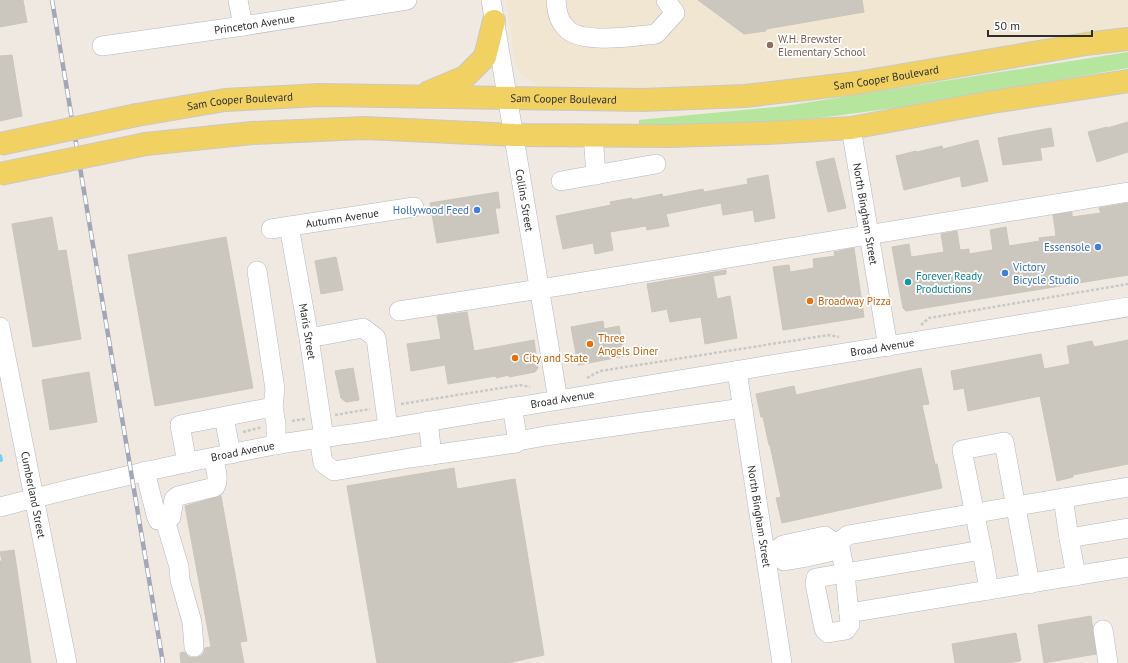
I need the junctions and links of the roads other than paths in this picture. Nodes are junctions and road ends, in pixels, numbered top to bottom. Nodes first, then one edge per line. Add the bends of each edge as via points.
1 (238, 0) edge
2 (407, 0) edge
3 (556, 0) edge
4 (666, 0) edge
5 (492, 10) edge
6 (242, 26) junction
7 (1128, 39) edge
8 (102, 46) dead end
9 (1128, 81) edge
10 (418, 96) junction
11 (507, 97) junction
12 (851, 128) junction
13 (514, 135) junction
14 (593, 135) junction
15 (0, 144) edge
16 (656, 164) dead end
17 (0, 174) edge
18 (596, 175) junction
19 (561, 181) dead end
20 (1128, 192) edge
21 (414, 207) dead end
22 (280, 228) joint
23 (869, 235) junction
24 (257, 271) dead end
25 (540, 289) junction
26 (1128, 307) edge
27 (399, 311) dead end
28 (0, 327) edge
29 (309, 338) junction
30 (888, 347) junction
31 (737, 370) junction
32 (557, 393) junction
33 (273, 407) junction
34 (512, 407) junction
35 (742, 408) junction
36 (224, 417) junction
37 (428, 421) junction
38 (388, 428) junction
39 (322, 438) junction
40 (518, 441) junction
41 (276, 445) junction
42 (432, 455) junction
43 (222, 456) junction
44 (187, 463) junction
45 (145, 471) junction
46 (1128, 487) edge
47 (34, 498) junction
48 (1063, 498) junction
49 (1015, 506) junction
50 (0, 507) edge
51 (975, 513) junction
52 (165, 520) junction
53 (1128, 528) edge
54 (1069, 538) junction
55 (836, 542) junction
56 (982, 550) junction
57 (770, 553) junction
58 (1128, 567) edge
59 (845, 573) junction
60 (1076, 576) junction
61 (1030, 584) junction
62 (989, 590) junction
63 (849, 613) junction
64 (1103, 630) dead end
65 (194, 647) dead end
66 (67, 663) edge
67 (782, 663) edge
68 (1108, 663) edge

1 - 6 street
2 - 6 street, Princeton Avenue
3 - 4 street via 558,16 566,30 574,35 598,39 656,34 675,13
5 - 10 main road via 485,57 465,78
5 - 11 street, Collins Street
6 - 8 street, Princeton Avenue
7 - 11 main road, Sam Cooper Boulevard via 857,83 745,96 643,100
9 - 12 main road via 992,102
10 - 11 main road, Sam Cooper Boulevard
10 - 15 main road, Sam Cooper Boulevard, bridge via 320,95 225,100 136,115
11 - 13 street, Collins Street
12 - 14 main road via 670,136
12 - 23 street, North Bingham Street
13 - 14 main road
13 - 17 main road, bridge via 364,128 252,132 146,144
13 - 25 street, Collins Street
14 - 18 street
16 - 18 street
18 - 19 street
20 - 23 street
21 - 22 street, Autumn Avenue
22 - 29 street, Maris Street
23 - 25 street
23 - 30 street, North Bingham Street
24 - 33 street via 275,389
25 - 27 street
25 - 32 street, Collins Street
26 - 30 street, Broad Avenue
28 - 47 street, Cumberland Street
29 - 38 street via 363,328 376,338
29 - 39 street, Maris Street
30 - 31 street, Broad Avenue
31 - 32 street, Broad Avenue
31 - 35 street, North Bingham Street
32 - 34 street, Broad Avenue
33 - 36 street
33 - 41 street
34 - 37 street, Broad Avenue
34 - 40 street
35 - 40 street
35 - 57 street, North Bingham Street
36 - 43 street
36 - 44 street via 180,425
37 - 38 street, Broad Avenue
37 - 42 street
38 - 39 street, Broad Avenue
39 - 41 street, Broad Avenue
39 - 42 street, Maris Street via 323,463 334,471
40 - 42 street
41 - 43 street, Broad Avenue
43 - 44 street, Broad Avenue
43 - 52 street via 215,487 178,496 174,499 171,517
44 - 45 street, Broad Avenue
45 - 47 street, Broad Avenue
45 - 52 street via 158,520
46 - 48 street
47 - 50 street, Broad Avenue
47 - 66 street, Cumberland Street
48 - 49 street
48 - 54 street
49 - 51 street
49 - 51 street via 1004,442 962,450
49 - 61 street
51 - 55 street via 848,535
51 - 56 street
52 - 65 street via 192,622
53 - 54 street
54 - 60 street
55 - 57 street via 825,536 784,561
55 - 59 street
56 - 59 street
56 - 62 street
57 - 67 street, North Bingham Street
58 - 60 street
59 - 63 street
59 - 63 street via 816,578 815,584 824,629 828,633 846,630 850,624
60 - 61 street
61 - 62 street
62 - 63 street
64 - 68 street

